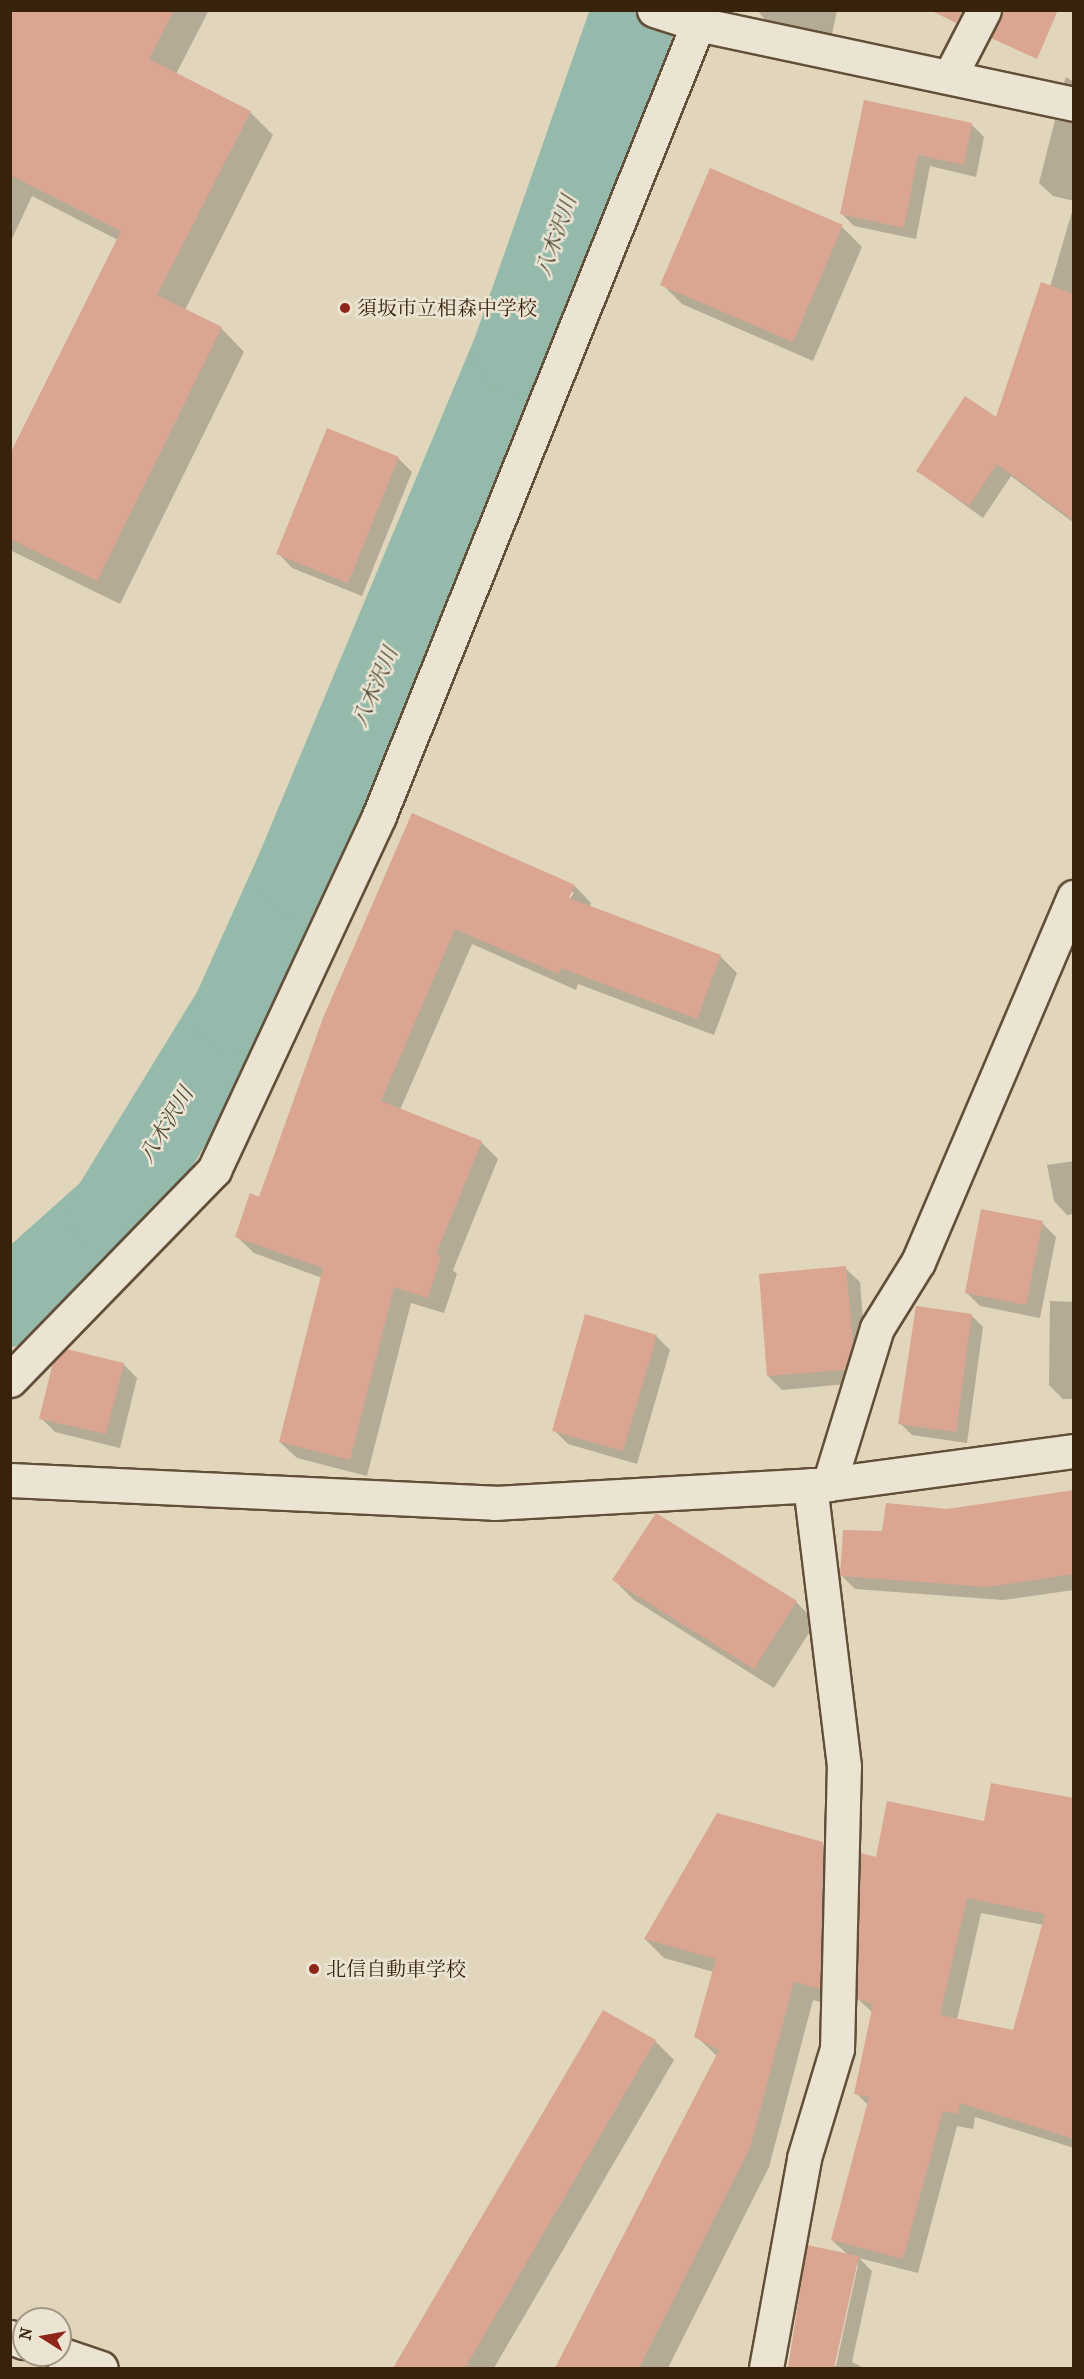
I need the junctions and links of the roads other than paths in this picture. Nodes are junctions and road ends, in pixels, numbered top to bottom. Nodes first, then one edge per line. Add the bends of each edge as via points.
1 (654, 10) edge
2 (984, 10) edge
3 (712, 20) edge
4 (950, 76) junction
5 (1074, 104) edge
6 (1074, 897) edge
7 (10, 1380) edge
8 (1074, 1451) edge
9 (10, 1480) edge
10 (820, 1484) junction
11 (72, 2358) edge
12 (101, 2368) edge
13 (766, 2368) edge

1 - 3 street
2 - 4 street
3 - 4 street
3 - 7 street via 379,816 214,1170
4 - 5 street
6 - 10 street via 918,1262 877,1328
8 - 10 street
9 - 10 street via 494,1503
10 - 13 street via 844,1766 837,2049 804,2158
11 - 12 street

